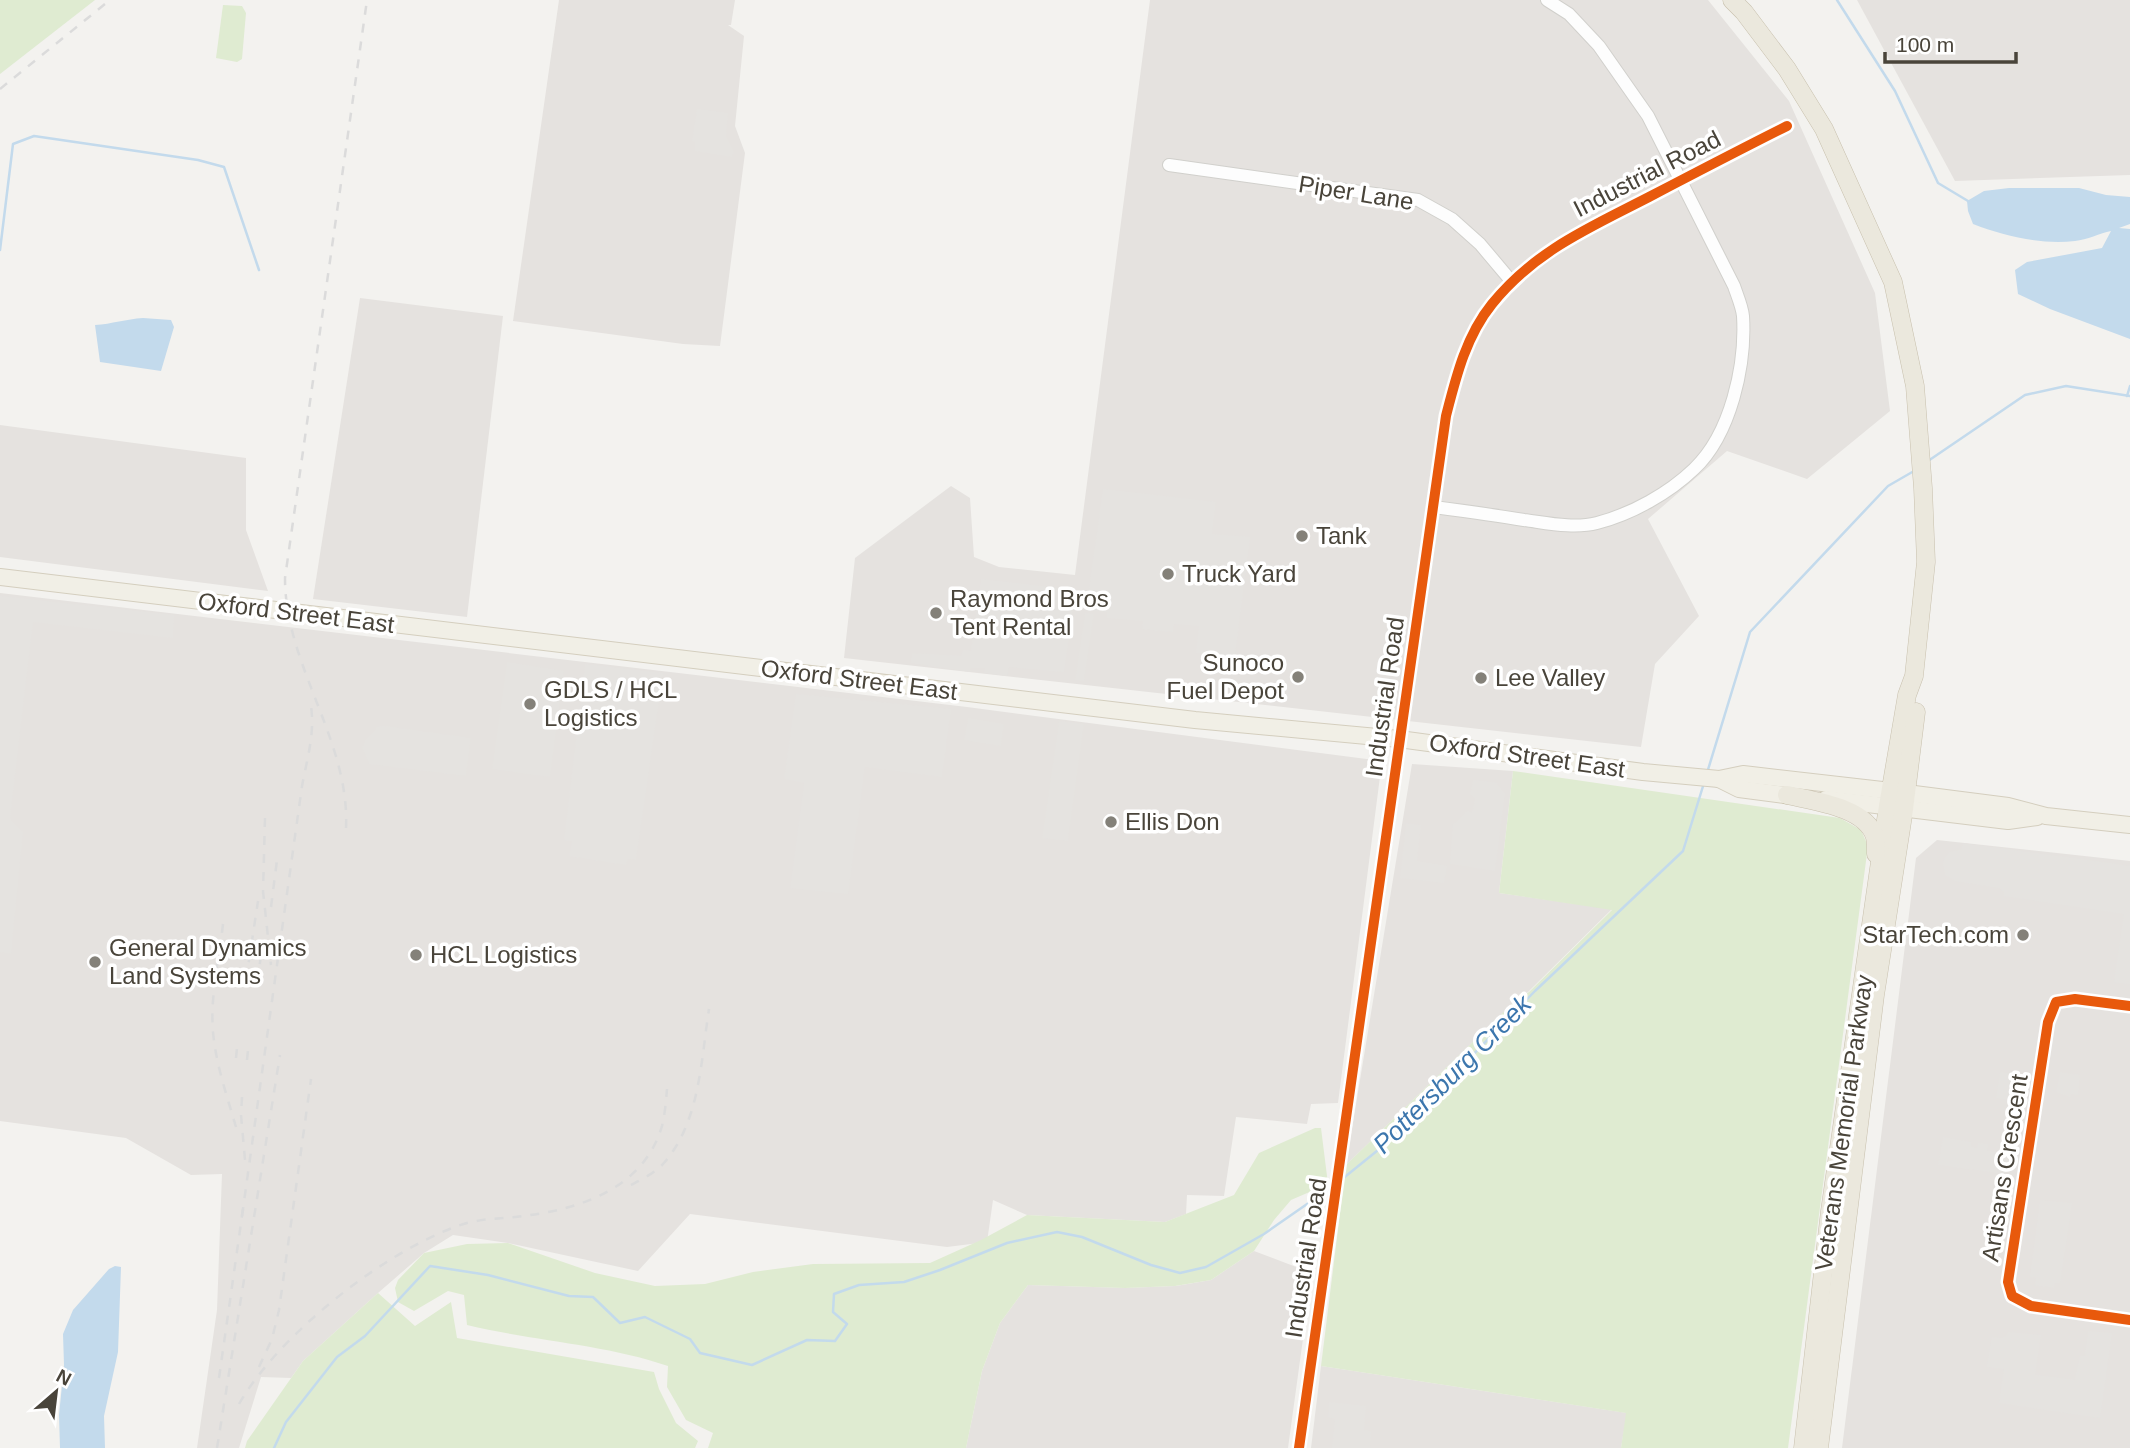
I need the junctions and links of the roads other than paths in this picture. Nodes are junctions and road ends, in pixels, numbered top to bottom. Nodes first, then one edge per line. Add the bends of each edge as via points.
1 (1547, 0) edge
2 (1732, 0) edge
3 (1787, 126) dead end
4 (1170, 165) dead end
5 (1680, 181) junction
6 (1512, 282) junction
7 (1434, 507) junction
8 (0, 577) edge
9 (1399, 739) junction
10 (1719, 779) junction
11 (1787, 795) junction
12 (1897, 800) junction
13 (2130, 825) edge
14 (1878, 874) junction
15 (2130, 1006) edge
16 (2130, 1320) edge
17 (1299, 1448) edge
18 (1802, 1448) edge
19 (1819, 1448) edge

1 - 5 street via 1569,14 1613,66 1647,116
2 - 12 highway, Veterans Memorial Parkway via 1787,69 1824,129 1893,282 1915,386 1926,562
3 - 5 street, Industrial Road
4 - 6 street, Piper Lane via 1418,200 1452,219
5 - 6 street, Industrial Road via 1564,241
5 - 7 street via 1734,286 1743,314 1735,394 1718,436 1696,468 1669,490 1596,524 1563,525
6 - 7 street, Industrial Road via 1474,332 1458,368 1446,416
7 - 9 street, Industrial Road
8 - 9 main road, Oxford Street East via 1195,720
9 - 10 main road, Oxford Street East
9 - 17 street, Industrial Road
10 - 11 main road, Oxford Street East via 1740,789
10 - 12 main road, Oxford Street East via 1743,774
11 - 12 main road, Oxford Street East
11 - 14 highway via 1838,807 1867,824 1874,835
12 - 13 main road, Oxford Street East via 2008,806 2046,816
12 - 14 highway, Veterans Memorial Parkway
12 - 19 highway, Veterans Memorial Parkway
14 - 18 highway, Veterans Memorial Parkway
15 - 16 street, Artisans Crescent via 2075,999 2056,1002 2048,1022 2008,1282 2012,1296 2031,1306

